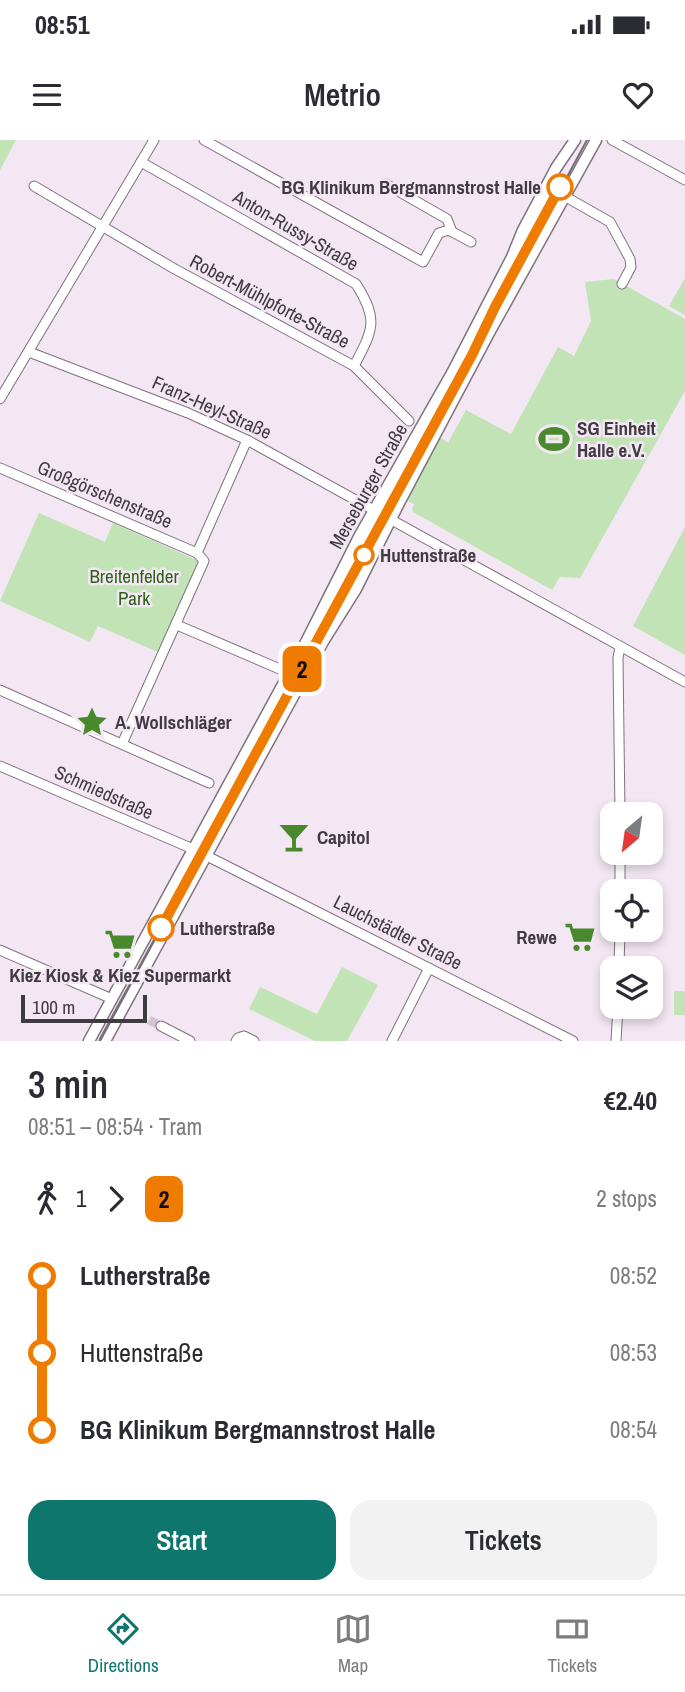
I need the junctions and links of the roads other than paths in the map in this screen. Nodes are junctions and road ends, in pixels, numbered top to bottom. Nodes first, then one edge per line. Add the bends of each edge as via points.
1 (154, 140) edge
2 (204, 140) edge
3 (575, 140) edge
4 (596, 140) edge
5 (612, 140) edge
6 (141, 162) junction
7 (685, 180) edge
8 (386, 184) dead end
9 (34, 186) dead end
10 (566, 197) junction
11 (103, 225) junction
12 (452, 232) junction
13 (471, 243) dead end
14 (622, 284) dead end
15 (29, 352) junction
16 (354, 366) junction
17 (0, 399) edge
18 (409, 421) dead end
19 (247, 440) junction
20 (0, 468) edge
21 (374, 510) junction
22 (392, 519) junction
23 (197, 553) junction
24 (177, 625) junction
25 (620, 646) junction
26 (289, 673) junction
27 (685, 682) edge
28 (0, 690) edge
29 (122, 744) junction
30 (0, 766) edge
31 (209, 783) dead end
32 (620, 802) edge
33 (193, 849) junction
34 (207, 856) junction
35 (0, 950) edge
36 (429, 968) junction
37 (112, 999) junction
38 (617, 1019) edge
39 (161, 1026) tunnel mouth
40 (89, 1041) edge
41 (105, 1041) edge
42 (190, 1041) edge
43 (236, 1041) edge
44 (254, 1041) edge
45 (392, 1041) edge
46 (573, 1041) edge
47 (616, 1041) edge

1 - 6 street
2 - 12 street via 423,262 439,233
3 - 21 main road, Merseburger Straße via 523,230 446,385
4 - 10 main road, Merseburger Straße
5 - 7 street
6 - 11 street
6 - 16 street, Anton-Russy-Straße via 356,284 369,304 372,326
8 - 12 street via 447,219
9 - 11 street, Robert-Mühlpforte-Straße
10 - 14 street via 610,222 630,259
10 - 22 main road, Merseburger Straße
11 - 15 street
11 - 16 street, Robert-Mühlpforte-Straße
12 - 13 street
15 - 17 street
15 - 19 street, Franz-Heyl-Straße via 188,412
16 - 18 street, Robert-Mühlpforte-Straße
19 - 21 street, Franz-Heyl-Straße
19 - 23 street
20 - 23 street, Großgörschenstraße
21 - 22 street
21 - 26 main road, Merseburger Straße
22 - 25 street
22 - 34 main road, Merseburger Straße
23 - 24 street via 204,561
24 - 26 street
24 - 29 street
25 - 27 street
25 - 32 street
26 - 33 main road, Merseburger Straße
28 - 29 street
29 - 31 street
30 - 33 street, Schmiedstraße
33 - 34 main road
33 - 37 main road, Merseburger Straße
34 - 36 street, Lauchstädter Straße
34 - 41 main road, Merseburger Straße
35 - 37 street
36 - 45 street
36 - 46 street, Lauchstädter Straße
37 - 40 main road, Merseburger Straße
38 - 47 street
39 - 42 street
43 - 44 street via 244,1036

